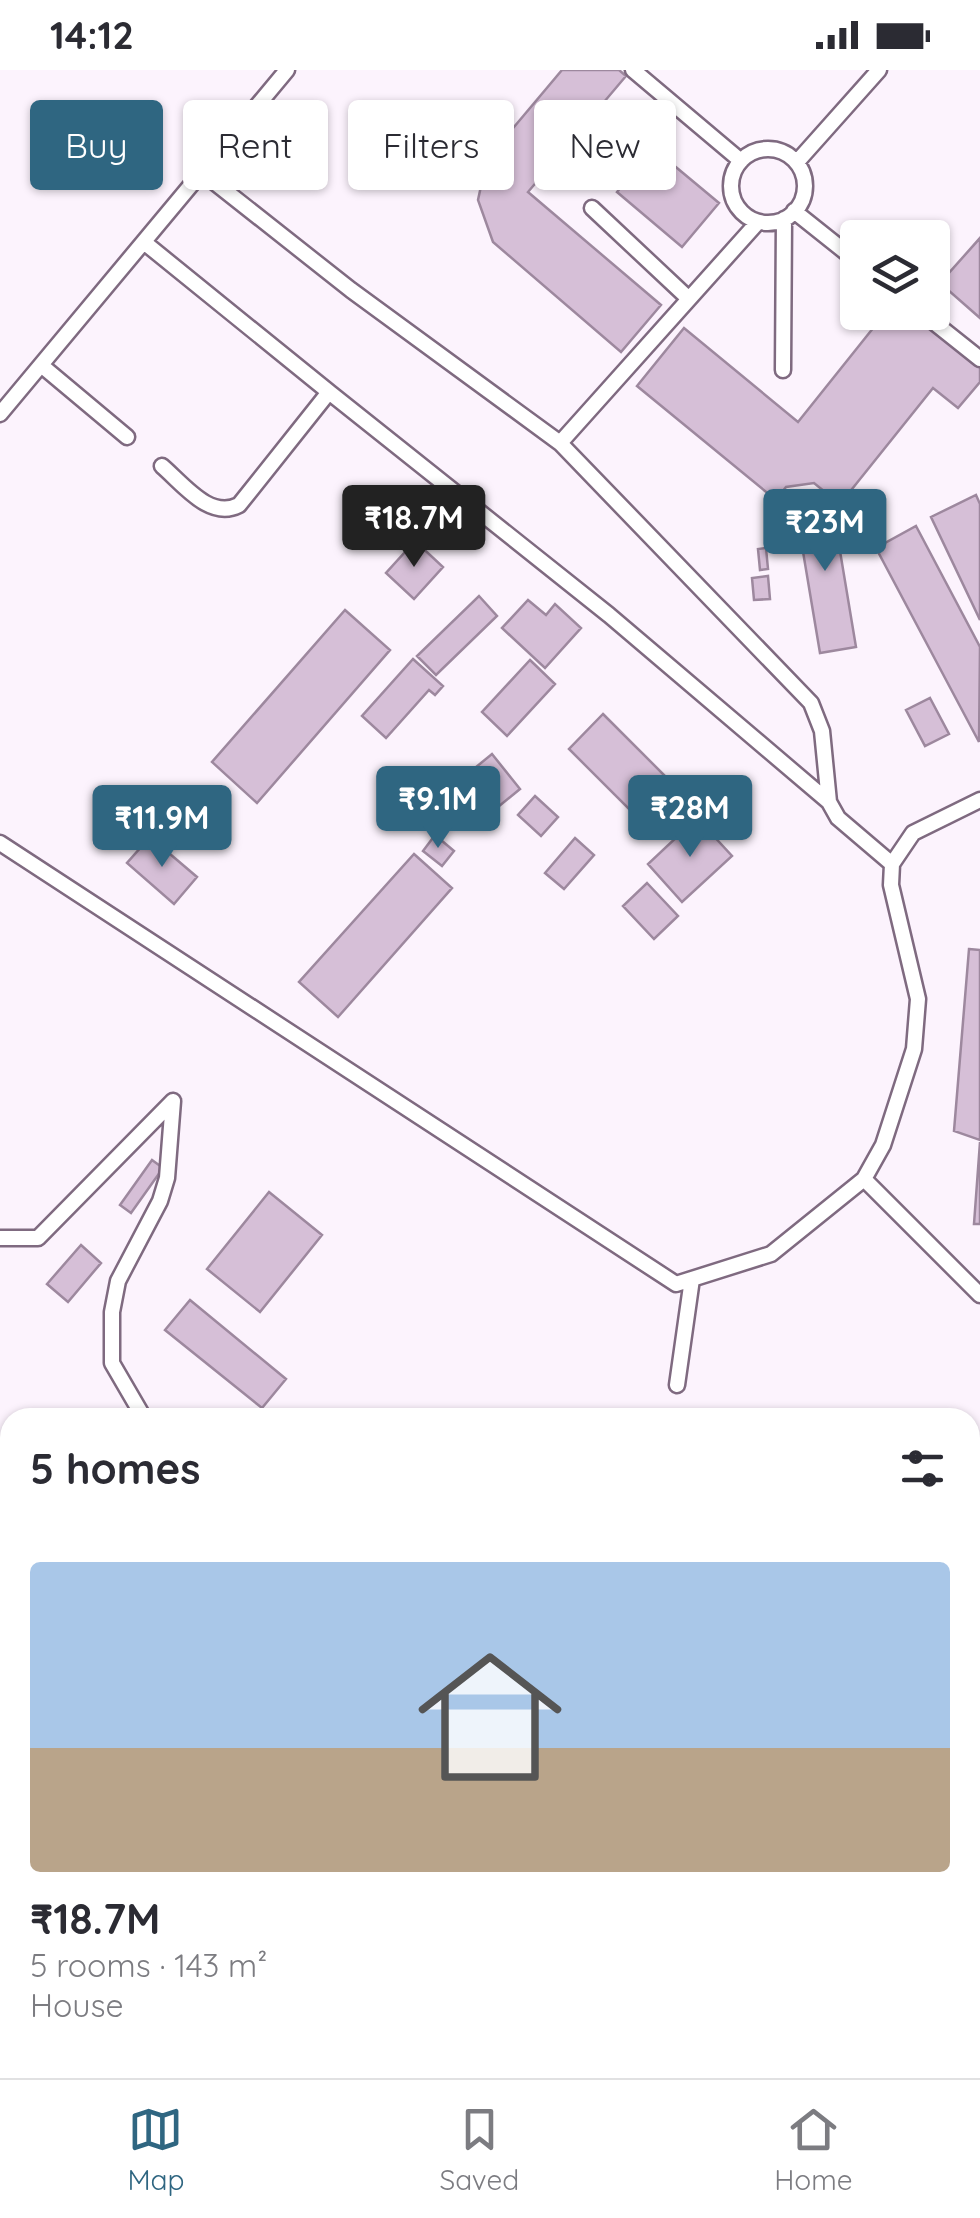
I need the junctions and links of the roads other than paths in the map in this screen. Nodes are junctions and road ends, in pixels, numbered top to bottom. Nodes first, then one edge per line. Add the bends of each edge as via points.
1 (286, 70) edge
2 (633, 70) edge
3 (878, 70) edge
4 (262, 100) edge
5 (741, 161) junction
6 (797, 162) junction
7 (190, 190) edge
8 (224, 190) edge
9 (592, 208) dead end
10 (789, 215) junction
11 (758, 222) junction
12 (145, 243) junction
13 (840, 250) edge
14 (688, 299) junction
15 (944, 330) edge
16 (980, 359) edge
17 (41, 365) junction
18 (783, 370) dead end
19 (329, 392) junction
20 (0, 414) edge
21 (127, 437) dead end
22 (560, 442) junction
23 (162, 466) dead end
24 (980, 800) edge
25 (829, 802) junction
26 (0, 842) edge
27 (892, 864) junction
28 (864, 1179) junction
29 (0, 1238) edge
30 (692, 1279) junction
31 (980, 1294) edge
32 (677, 1385) dead end
33 (138, 1408) edge

1 - 4 lane
2 - 5 lane
3 - 6 lane
5 - 6 lane via 769,149
5 - 11 lane via 733,174 735,203
6 - 10 lane via 805,187
7 - 12 lane
8 - 22 lane
9 - 14 lane
10 - 11 lane
10 - 13 lane
10 - 18 lane
11 - 14 lane
12 - 17 lane
12 - 19 lane
14 - 22 lane
15 - 16 lane
17 - 20 lane
17 - 21 lane
19 - 23 lane via 239,506 226,512 213,510
19 - 25 lane via 609,614
22 - 25 lane via 811,704 822,731
24 - 27 lane via 913,833
25 - 27 lane via 838,818
26 - 30 lane via 676,1284
27 - 28 lane via 918,999 916,1032 883,1145
28 - 30 lane via 771,1254
28 - 31 lane
29 - 33 lane via 38,1238 174,1102 160,1202 118,1281 112,1312 112,1363
30 - 32 lane

